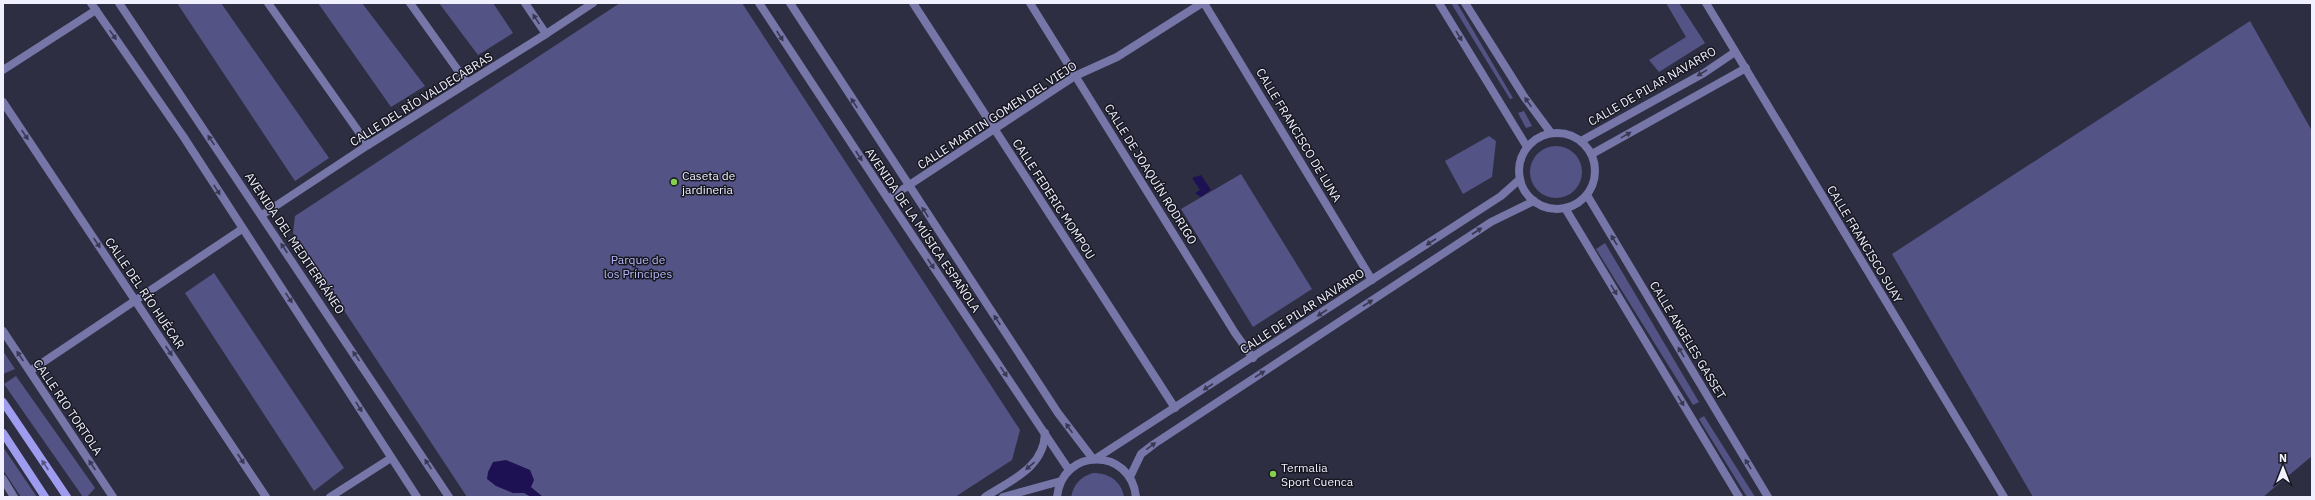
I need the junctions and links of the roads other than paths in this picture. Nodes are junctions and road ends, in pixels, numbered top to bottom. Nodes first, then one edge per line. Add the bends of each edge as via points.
1 (91, 3) edge
2 (119, 3) edge
3 (268, 3) edge
4 (410, 3) edge
5 (525, 3) edge
6 (593, 3) edge
7 (759, 3) edge
8 (790, 3) edge
9 (913, 3) edge
10 (1030, 3) edge
11 (1203, 3) edge
12 (1439, 3) edge
13 (1465, 3) edge
14 (1706, 3) edge
15 (96, 10) junction
16 (546, 34) junction
17 (1735, 52) junction
18 (1746, 68) junction
19 (3, 70) edge
20 (1075, 76) junction
21 (467, 83) junction
22 (3, 102) edge
23 (995, 128) junction
24 (1551, 134) junction
25 (1581, 141) junction
26 (368, 145) junction
27 (1527, 148) junction
28 (1592, 154) junction
29 (1520, 179) junction
30 (909, 186) junction
31 (1587, 194) junction
32 (888, 200) junction
33 (1534, 201) junction
34 (1565, 208) junction
35 (262, 215) junction
36 (242, 229) junction
37 (1372, 280) junction
38 (135, 301) junction
39 (3, 331) edge
40 (1253, 358) junction
41 (30, 371) junction
42 (3, 402) edge
43 (1175, 408) junction
44 (1045, 432) junction
45 (3, 433) edge
46 (391, 458) junction
47 (1094, 459) junction
48 (1070, 470) junction
49 (1130, 477) junction
50 (3, 479) edge
51 (1061, 481) junction
52 (14, 497) edge
53 (45, 497) edge
54 (66, 497) edge
55 (114, 497) edge
56 (266, 497) edge
57 (330, 497) edge
58 (417, 497) edge
59 (449, 497) edge
60 (985, 497) edge
61 (1003, 497) edge
62 (1058, 497) edge
63 (1136, 497) edge
64 (1738, 497) edge
65 (1768, 497) edge
66 (2004, 497) edge

1 - 15 street
35 -> 2 street, AVENIDA DEL MEDITERRÁNEO
3 - 26 street
4 - 21 street
16 -> 5 street
6 - 16 street, CALLE DEL RÍO VALDECABRAS
7 -> 32 street, AVENIDA DE LA MÚSICA ESPAÑOLA
30 -> 8 street, AVENIDA DE LA MÚSICA ESPAÑOLA
9 - 23 street, CALLE FEDERIC MOMPOU
10 - 20 street, CALLE DE JOAQUÍN RODRIGO
11 - 20 street, CALLE MARTIN GOMEN DEL VIEJO via 1117,57
11 - 37 street, CALLE FRANCISCO DE LUNA
12 -> 27 street
24 -> 13 street
14 - 17 street, CALLE FRANCISCO SUAY
15 - 19 street
15 -> 36 street via 183,136
16 - 21 street, CALLE DEL RÍO VALDECABRAS
17 - 18 street, CALLE FRANCISCO SUAY
17 -> 25 street, CALLE DE PILAR NAVARRO via 1704,73
28 -> 18 street
18 - 66 street, CALLE FRANCISCO SUAY
20 - 23 street, CALLE MARTIN GOMEN DEL VIEJO
20 - 40 street, CALLE DE JOAQUÍN RODRIGO
21 - 26 street, CALLE DEL RÍO VALDECABRAS
22 -> 38 street, CALLE DEL RÍO HUÉCAR
23 - 30 street, CALLE MARTIN GOMEN DEL VIEJO
23 - 43 street, CALLE FEDERIC MOMPOU
24 - 25 street via 1570,135
24 - 27 street via 1538,138
25 - 28 street
26 - 35 street, CALLE DEL RÍO VALDECABRAS
27 - 29 street via 1520,163
28 - 31 street via 1595,175
29 - 33 street via 1524,190
29 -> 37 street, CALLE DE PILAR NAVARRO via 1501,196
30 - 32 street, CALLE MARTIN GOMEN DEL VIEJO
47 -> 30 street, AVENIDA DE LA MÚSICA ESPAÑOLA via 1058,412
31 - 34 street via 1577,204
65 -> 31 street, CALLE ANGELES GASSET
32 -> 44 street, AVENIDA DE LA MÚSICA ESPAÑOLA
33 - 34 street via 1546,208
49 -> 33 street via 1140,454 1154,444 1491,222
34 -> 64 street
59 -> 35 street, AVENIDA DEL MEDITERRÁNEO
36 - 38 street
36 -> 46 street via 308,326
37 -> 40 street, CALLE DE PILAR NAVARRO
38 - 41 street
38 -> 56 street, CALLE DEL RÍO HUÉCAR
41 -> 39 street, CALLE RIO TORTOLA
40 -> 43 street, CALLE DE PILAR NAVARRO
55 -> 41 street, CALLE RIO TORTOLA
54 -> 42 main road
43 - 47 street, CALLE DE PILAR NAVARRO
44 - 48 street, AVENIDA DE LA MÚSICA ESPAÑOLA
44 -> 60 street via 1044,446 1035,463
45 - 53 main road
46 - 57 street
46 - 58 street
47 - 48 street, CALLE DE PILAR NAVARRO via 1080,462
47 - 49 street via 1115,463
48 - 51 street
49 - 63 street
50 - 52 street
51 - 61 street
51 - 62 street

